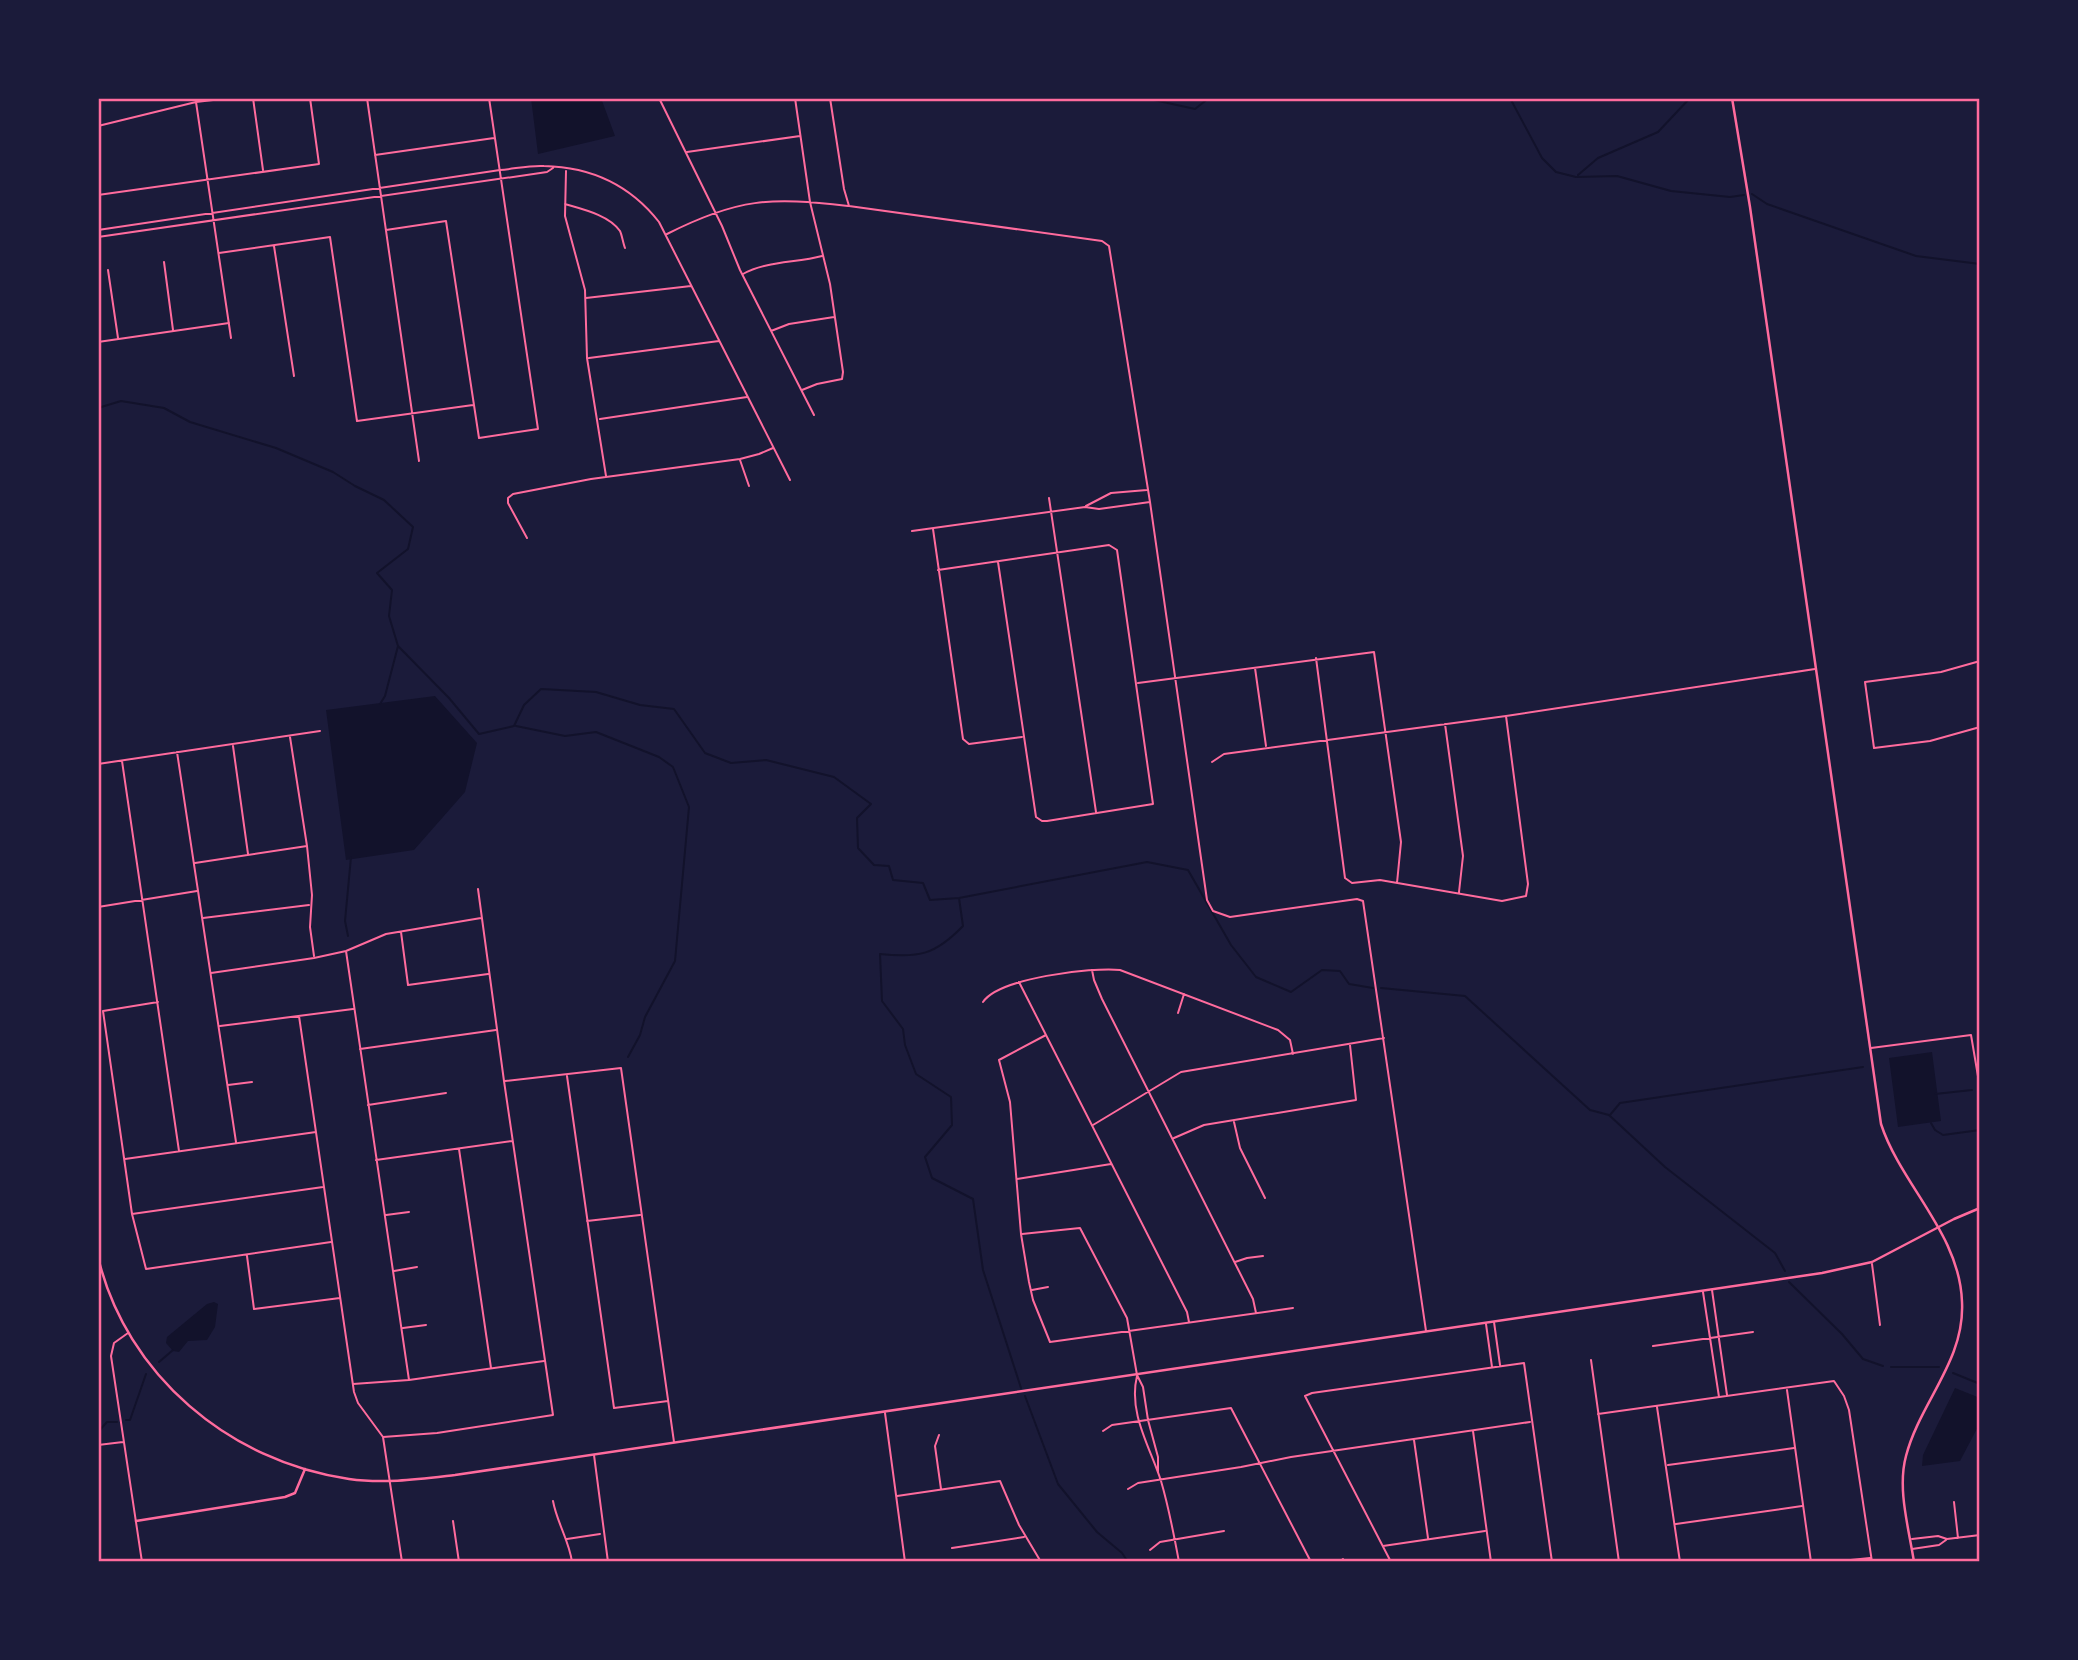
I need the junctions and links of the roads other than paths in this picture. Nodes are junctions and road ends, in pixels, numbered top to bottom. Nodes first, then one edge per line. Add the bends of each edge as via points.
1 (230, 98) edge
2 (253, 98) edge
3 (310, 98) edge
4 (367, 98) edge
5 (489, 98) edge
6 (642, 98) edge
7 (659, 98) edge
8 (795, 98) edge
9 (830, 98) edge
10 (1732, 98) edge
11 (634, 99) edge
12 (196, 102) junction
13 (98, 127) edge
14 (801, 136) junction
15 (495, 138) junction
16 (686, 153) junction
17 (374, 156) junction
18 (554, 168) junction
19 (566, 169) junction
20 (500, 170) junction
21 (263, 171) junction
22 (501, 178) junction
23 (208, 179) junction
24 (380, 188) junction
25 (98, 195) edge
26 (382, 195) junction
27 (810, 202) junction
28 (565, 204) junction
29 (849, 206) junction
30 (715, 211) junction
31 (213, 213) junction
32 (214, 220) junction
33 (98, 230) edge
34 (386, 230) junction
35 (666, 234) junction
36 (98, 237) edge
37 (274, 245) junction
38 (625, 247) dead end
39 (219, 253) junction
40 (823, 255) junction
41 (164, 262) dead end
42 (108, 270) dead end
43 (742, 274) junction
44 (692, 285) junction
45 (586, 298) junction
46 (835, 317) junction
47 (229, 323) junction
48 (174, 331) junction
49 (771, 331) junction
50 (231, 338) dead end
51 (118, 339) junction
52 (720, 341) junction
53 (98, 342) edge
54 (587, 358) junction
55 (294, 376) dead end
56 (801, 391) junction
57 (748, 397) junction
58 (475, 405) junction
59 (414, 413) junction
60 (814, 415) dead end
61 (598, 419) junction
62 (774, 448) junction
63 (740, 458) junction
64 (419, 461) dead end
65 (606, 477) junction
66 (790, 480) dead end
67 (749, 486) dead end
68 (1148, 490) junction
69 (1049, 498) dead end
70 (1150, 502) junction
71 (1085, 507) junction
72 (1051, 511) junction
73 (933, 530) junction
74 (912, 531) dead end
75 (527, 538) dead end
76 (1057, 553) junction
77 (998, 562) junction
78 (938, 570) junction
79 (1316, 658) junction
80 (1980, 661) edge
81 (1255, 667) junction
82 (1816, 669) junction
83 (1176, 678) junction
84 (1137, 683) junction
85 (1506, 716) junction
86 (1445, 723) junction
87 (1980, 727) edge
88 (1386, 730) junction
89 (320, 731) dead end
90 (290, 736) junction
91 (1023, 737) junction
92 (1326, 739) junction
93 (233, 744) junction
94 (1266, 747) junction
95 (177, 752) junction
96 (122, 761) junction
97 (1212, 762) dead end
98 (98, 764) edge
99 (1096, 814) junction
100 (307, 846) junction
101 (248, 855) junction
102 (194, 863) junction
103 (1397, 883) junction
104 (478, 889) dead end
105 (198, 891) junction
106 (1459, 893) junction
107 (142, 899) junction
108 (310, 905) junction
109 (98, 906) edge
110 (202, 918) junction
111 (481, 918) junction
112 (401, 930) junction
113 (346, 951) junction
114 (314, 958) junction
115 (1092, 970) junction
116 (210, 973) junction
117 (489, 973) junction
118 (1019, 982) junction
119 (1184, 994) junction
120 (158, 1002) junction
121 (983, 1002) dead end
122 (354, 1009) junction
123 (1178, 1013) dead end
124 (299, 1016) junction
125 (218, 1027) junction
126 (496, 1030) junction
127 (1046, 1035) junction
128 (1384, 1038) junction
129 (1350, 1044) junction
130 (1870, 1048) junction
131 (360, 1049) junction
132 (1293, 1054) junction
133 (566, 1074) junction
134 (504, 1081) junction
135 (251, 1082) dead end
136 (227, 1085) junction
137 (1980, 1088) edge
138 (1148, 1090) junction
139 (446, 1093) dead end
140 (368, 1105) junction
141 (1234, 1121) junction
142 (1092, 1125) junction
143 (316, 1132) junction
144 (1173, 1139) junction
145 (513, 1141) junction
146 (236, 1142) junction
147 (459, 1149) junction
148 (179, 1151) junction
149 (124, 1159) junction
150 (376, 1160) junction
151 (1111, 1164) junction
152 (1016, 1180) junction
153 (324, 1187) junction
154 (1265, 1198) dead end
155 (1980, 1208) edge
156 (409, 1212) dead end
157 (132, 1214) junction
158 (642, 1214) junction
159 (384, 1215) junction
160 (587, 1221) junction
161 (1938, 1228) junction
162 (1021, 1234) junction
163 (332, 1242) junction
164 (246, 1255) junction
165 (1263, 1256) dead end
166 (98, 1257) edge
167 (1235, 1262) junction
168 (1871, 1262) junction
169 (417, 1267) dead end
170 (393, 1271) junction
171 (1048, 1287) dead end
172 (1712, 1289) junction
173 (1031, 1290) junction
174 (1703, 1291) junction
175 (340, 1298) junction
176 (1293, 1308) dead end
177 (1256, 1313) junction
178 (1494, 1321) junction
179 (1189, 1323) junction
180 (1486, 1323) junction
181 (426, 1325) dead end
182 (1880, 1325) dead end
183 (401, 1328) junction
184 (1426, 1331) junction
185 (1130, 1332) junction
186 (1754, 1332) dead end
187 (128, 1333) junction
188 (1718, 1337) junction
189 (1710, 1338) junction
190 (1653, 1346) dead end
191 (1591, 1360) dead end
192 (545, 1361) junction
193 (1501, 1366) junction
194 (1493, 1367) junction
195 (491, 1368) junction
196 (1137, 1375) junction
197 (409, 1380) junction
198 (353, 1384) junction
199 (1787, 1388) junction
200 (1727, 1396) junction
201 (1719, 1398) junction
202 (669, 1401) junction
203 (1657, 1407) junction
204 (885, 1412) junction
205 (1598, 1414) junction
206 (1148, 1420) junction
207 (1532, 1421) junction
208 (1139, 1422) junction
209 (1472, 1430) junction
210 (1103, 1431) dead end
211 (939, 1435) dead end
212 (383, 1437) junction
213 (1414, 1439) junction
214 (124, 1442) junction
215 (674, 1442) junction
216 (98, 1445) edge
217 (1795, 1447) junction
218 (1333, 1451) junction
219 (594, 1454) junction
220 (1259, 1462) junction
221 (1666, 1465) junction
222 (305, 1469) junction
223 (1158, 1472) junction
224 (1160, 1479) junction
225 (390, 1481) junction
226 (1128, 1489) dead end
227 (941, 1490) junction
228 (897, 1496) junction
229 (553, 1501) dead end
230 (1954, 1502) dead end
231 (1803, 1506) junction
232 (136, 1521) junction
233 (453, 1521) dead end
234 (1674, 1524) junction
235 (1487, 1530) junction
236 (1224, 1531) dead end
237 (600, 1534) dead end
238 (1980, 1535) edge
239 (1026, 1536) junction
240 (1929, 1537) junction
241 (1175, 1538) junction
242 (1958, 1538) junction
243 (567, 1539) junction
244 (1428, 1539) junction
245 (1911, 1539) junction
246 (1947, 1539) junction
247 (1382, 1546) junction
248 (1930, 1547) junction
249 (952, 1548) dead end
250 (1912, 1549) junction
251 (1150, 1550) dead end
252 (1871, 1558) junction
253 (1343, 1559) dead end
254 (142, 1562) edge
255 (402, 1562) edge
256 (459, 1562) edge
257 (572, 1562) edge
258 (608, 1562) edge
259 (905, 1562) edge
260 (1041, 1562) edge
261 (1179, 1562) edge
262 (1311, 1562) edge
263 (1339, 1562) edge
264 (1391, 1562) edge
265 (1492, 1562) edge
266 (1552, 1562) edge
267 (1619, 1562) edge
268 (1680, 1562) edge
269 (1811, 1562) edge
270 (1831, 1562) edge
271 (1872, 1562) edge
272 (1914, 1562) edge

1 - 12 street
2 - 21 street
3 - 21 street via 319,164
4 - 17 street
5 - 15 street
6 - 11 street
7 - 16 street
8 - 14 street
9 - 29 street
10 - 82 main road
12 - 13 street
12 - 23 street
14 - 16 street
14 - 27 street
15 - 17 street
15 - 20 street
16 - 30 street
17 - 24 street
18 - 19 street
18 - 20 street
18 - 22 street
19 - 28 street
19 - 35 street via 626,189 644,203
20 - 22 street
20 - 24 street
21 - 23 street
22 - 26 street
22 - 58 street via 538,429 479,438
23 - 25 street
23 - 31 street
24 - 26 street
24 - 31 street
26 - 32 street
26 - 34 street
27 - 29 street
27 - 30 street via 772,201
27 - 40 street
28 - 38 street via 608,221 620,232
28 - 45 street
29 - 68 street via 1106,242
30 - 35 street
30 - 43 street
31 - 32 street
31 - 33 street
32 - 36 street
32 - 39 street
34 - 58 street via 446,221
34 - 59 street
35 - 44 street
37 - 39 street
37 - 55 street
37 - 59 street via 330,237 357,421
39 - 47 street
40 - 43 street
40 - 46 street
41 - 48 street
42 - 51 street
43 - 49 street
44 - 45 street
44 - 52 street
45 - 54 street
46 - 49 street
46 - 56 street via 842,379
47 - 48 street
47 - 50 street
48 - 51 street
49 - 56 street
51 - 53 street
52 - 54 street
52 - 57 street
54 - 61 street
56 - 60 street
57 - 61 street
57 - 62 street
58 - 59 street
59 - 64 street
61 - 65 street
62 - 63 street
62 - 66 street
63 - 65 street
63 - 67 street
65 - 75 street via 508,498
68 - 70 street
68 - 71 street via 1111,493
69 - 72 street
70 - 71 street
70 - 83 street
71 - 72 street
72 - 73 street
72 - 76 street
73 - 74 street
73 - 78 street
76 - 77 street
76 - 84 street via 1108,544 1117,550
76 - 99 street
77 - 78 street
77 - 91 street
78 - 91 street via 963,739 969,744
79 - 81 street
79 - 88 street via 1374,652
79 - 92 street
80 - 87 street via 1941,672 1865,682 1874,748 1930,741
81 - 83 street
81 - 94 street
82 - 85 street
82 - 130 main road
83 - 84 street
83 - 128 street via 1210,906 1220,915 1236,917 1363,901
84 - 99 street via 1153,804
85 - 86 street
85 - 106 street via 1528,892 1524,898 1508,901
86 - 88 street
86 - 106 street via 1464,856
88 - 92 street
88 - 103 street via 1401,842
89 - 90 street
90 - 93 street
90 - 100 street
91 - 99 street via 1036,817 1047,821
92 - 94 street
92 - 103 street via 1345,878 1352,883
93 - 95 street
93 - 101 street
94 - 97 street via 1224,754
95 - 96 street
95 - 102 street
96 - 98 street
96 - 107 street
100 - 101 street
100 - 108 street
101 - 102 street
102 - 105 street
103 - 106 street
104 - 111 street
105 - 107 street
105 - 110 street
107 - 109 street
107 - 120 street
108 - 110 street
108 - 114 street
110 - 116 street
111 - 112 street
111 - 117 street
112 - 113 street
112 - 117 street via 408,985
113 - 114 street
113 - 122 street
114 - 116 street
115 - 118 street
115 - 119 street via 1120,970
115 - 138 street
116 - 125 street
117 - 126 street
118 - 121 street via 988,994
118 - 127 street
119 - 123 street
119 - 132 street via 1278,1030 1290,1040
120 - 148 street
120 - 149 street via 103,1011
122 - 124 street
122 - 131 street
124 - 125 street
124 - 143 street
125 - 136 street
126 - 131 street
126 - 134 street
127 - 142 street
127 - 152 street via 999,1060 1010,1101
128 - 129 street
128 - 184 street
129 - 132 street
129 - 141 street via 1356,1100
130 - 137 street via 1971,1035
130 - 161 main road via 1887,1142
131 - 140 street
132 - 138 street via 1181,1072
133 - 134 street
133 - 158 street via 621,1068
133 - 160 street
134 - 145 street
135 - 136 street
136 - 146 street
138 - 142 street
138 - 144 street
139 - 140 street
140 - 150 street
141 - 144 street via 1204,1125
141 - 154 street via 1240,1148
142 - 151 street
143 - 146 street
143 - 153 street
144 - 167 street
145 - 147 street
145 - 192 street
146 - 148 street
147 - 150 street
147 - 195 street
148 - 149 street
149 - 157 street
150 - 159 street
151 - 152 street
151 - 179 street
152 - 162 street
153 - 157 street
153 - 163 street
155 - 161 main road
156 - 159 street
157 - 164 street via 145,1269
158 - 160 street
158 - 202 street
159 - 170 street
160 - 202 street via 614,1408
161 - 168 main road
161 - 245 main road via 1959,1277 1962,1314 1953,1357 1905,1457 1903,1486
162 - 173 street
162 - 185 street via 1080,1228
163 - 164 street
163 - 175 street
164 - 175 street via 254,1309
165 - 167 street
166 - 187 main road
167 - 177 street
168 - 172 main road
168 - 182 street
169 - 170 street
170 - 183 street
171 - 173 street
172 - 174 main road
172 - 188 street
173 - 185 street via 1050,1342
174 - 178 main road
174 - 189 street
175 - 198 street
176 - 177 street
177 - 179 street
178 - 180 main road
178 - 193 street
179 - 185 street
180 - 184 main road
180 - 194 street
181 - 183 street
183 - 197 street
184 - 196 main road
185 - 196 street
186 - 188 street
187 - 214 street via 111,1349
187 - 222 main road via 159,1375 195,1412 256,1450
188 - 189 street
188 - 200 street
189 - 190 street
189 - 201 street
191 - 205 street
192 - 195 street
192 - 212 street via 553,1415 418,1436
193 - 194 street
193 - 207 street via 1524,1363
194 - 218 street via 1305,1396
195 - 197 street
196 - 204 main road
196 - 206 street
196 - 208 street via 1134,1388
197 - 198 street
198 - 212 street via 358,1403
199 - 200 street
199 - 217 street
199 - 252 street via 1834,1381 1844,1396
200 - 201 street
201 - 203 street
202 - 215 street
203 - 205 street
203 - 221 street
204 - 215 main road
204 - 228 street
205 - 267 street
206 - 208 street
206 - 220 street via 1231,1408
206 - 223 street
207 - 209 street
207 - 266 street
208 - 210 street via 1112,1425
208 - 223 street
209 - 213 street
209 - 235 street
211 - 227 street via 935,1446
212 - 225 street
213 - 218 street
213 - 244 street
214 - 216 street
214 - 232 street
215 - 219 main road
217 - 221 street
217 - 231 street
218 - 220 street
218 - 247 street
219 - 225 main road
219 - 258 street
220 - 224 street
220 - 262 street
221 - 234 street
222 - 225 main road
222 - 232 main road via 295,1493 285,1497
223 - 224 street
224 - 226 street
224 - 241 street
225 - 255 street
227 - 228 street
227 - 239 street via 1000,1481
228 - 259 street
229 - 243 street
230 - 242 street
231 - 234 street
231 - 269 street
232 - 254 street
233 - 256 street
234 - 268 street
235 - 244 street
235 - 265 street
236 - 241 street
237 - 243 street
238 - 242 street
239 - 249 street
239 - 260 street
240 - 245 street
240 - 246 street
240 - 248 street
241 - 251 street
241 - 261 street
242 - 246 street
243 - 257 street
244 - 247 street
245 - 250 main road
246 - 248 street
247 - 264 street
248 - 250 street
250 - 272 main road
252 - 270 street
252 - 271 street
253 - 263 street

